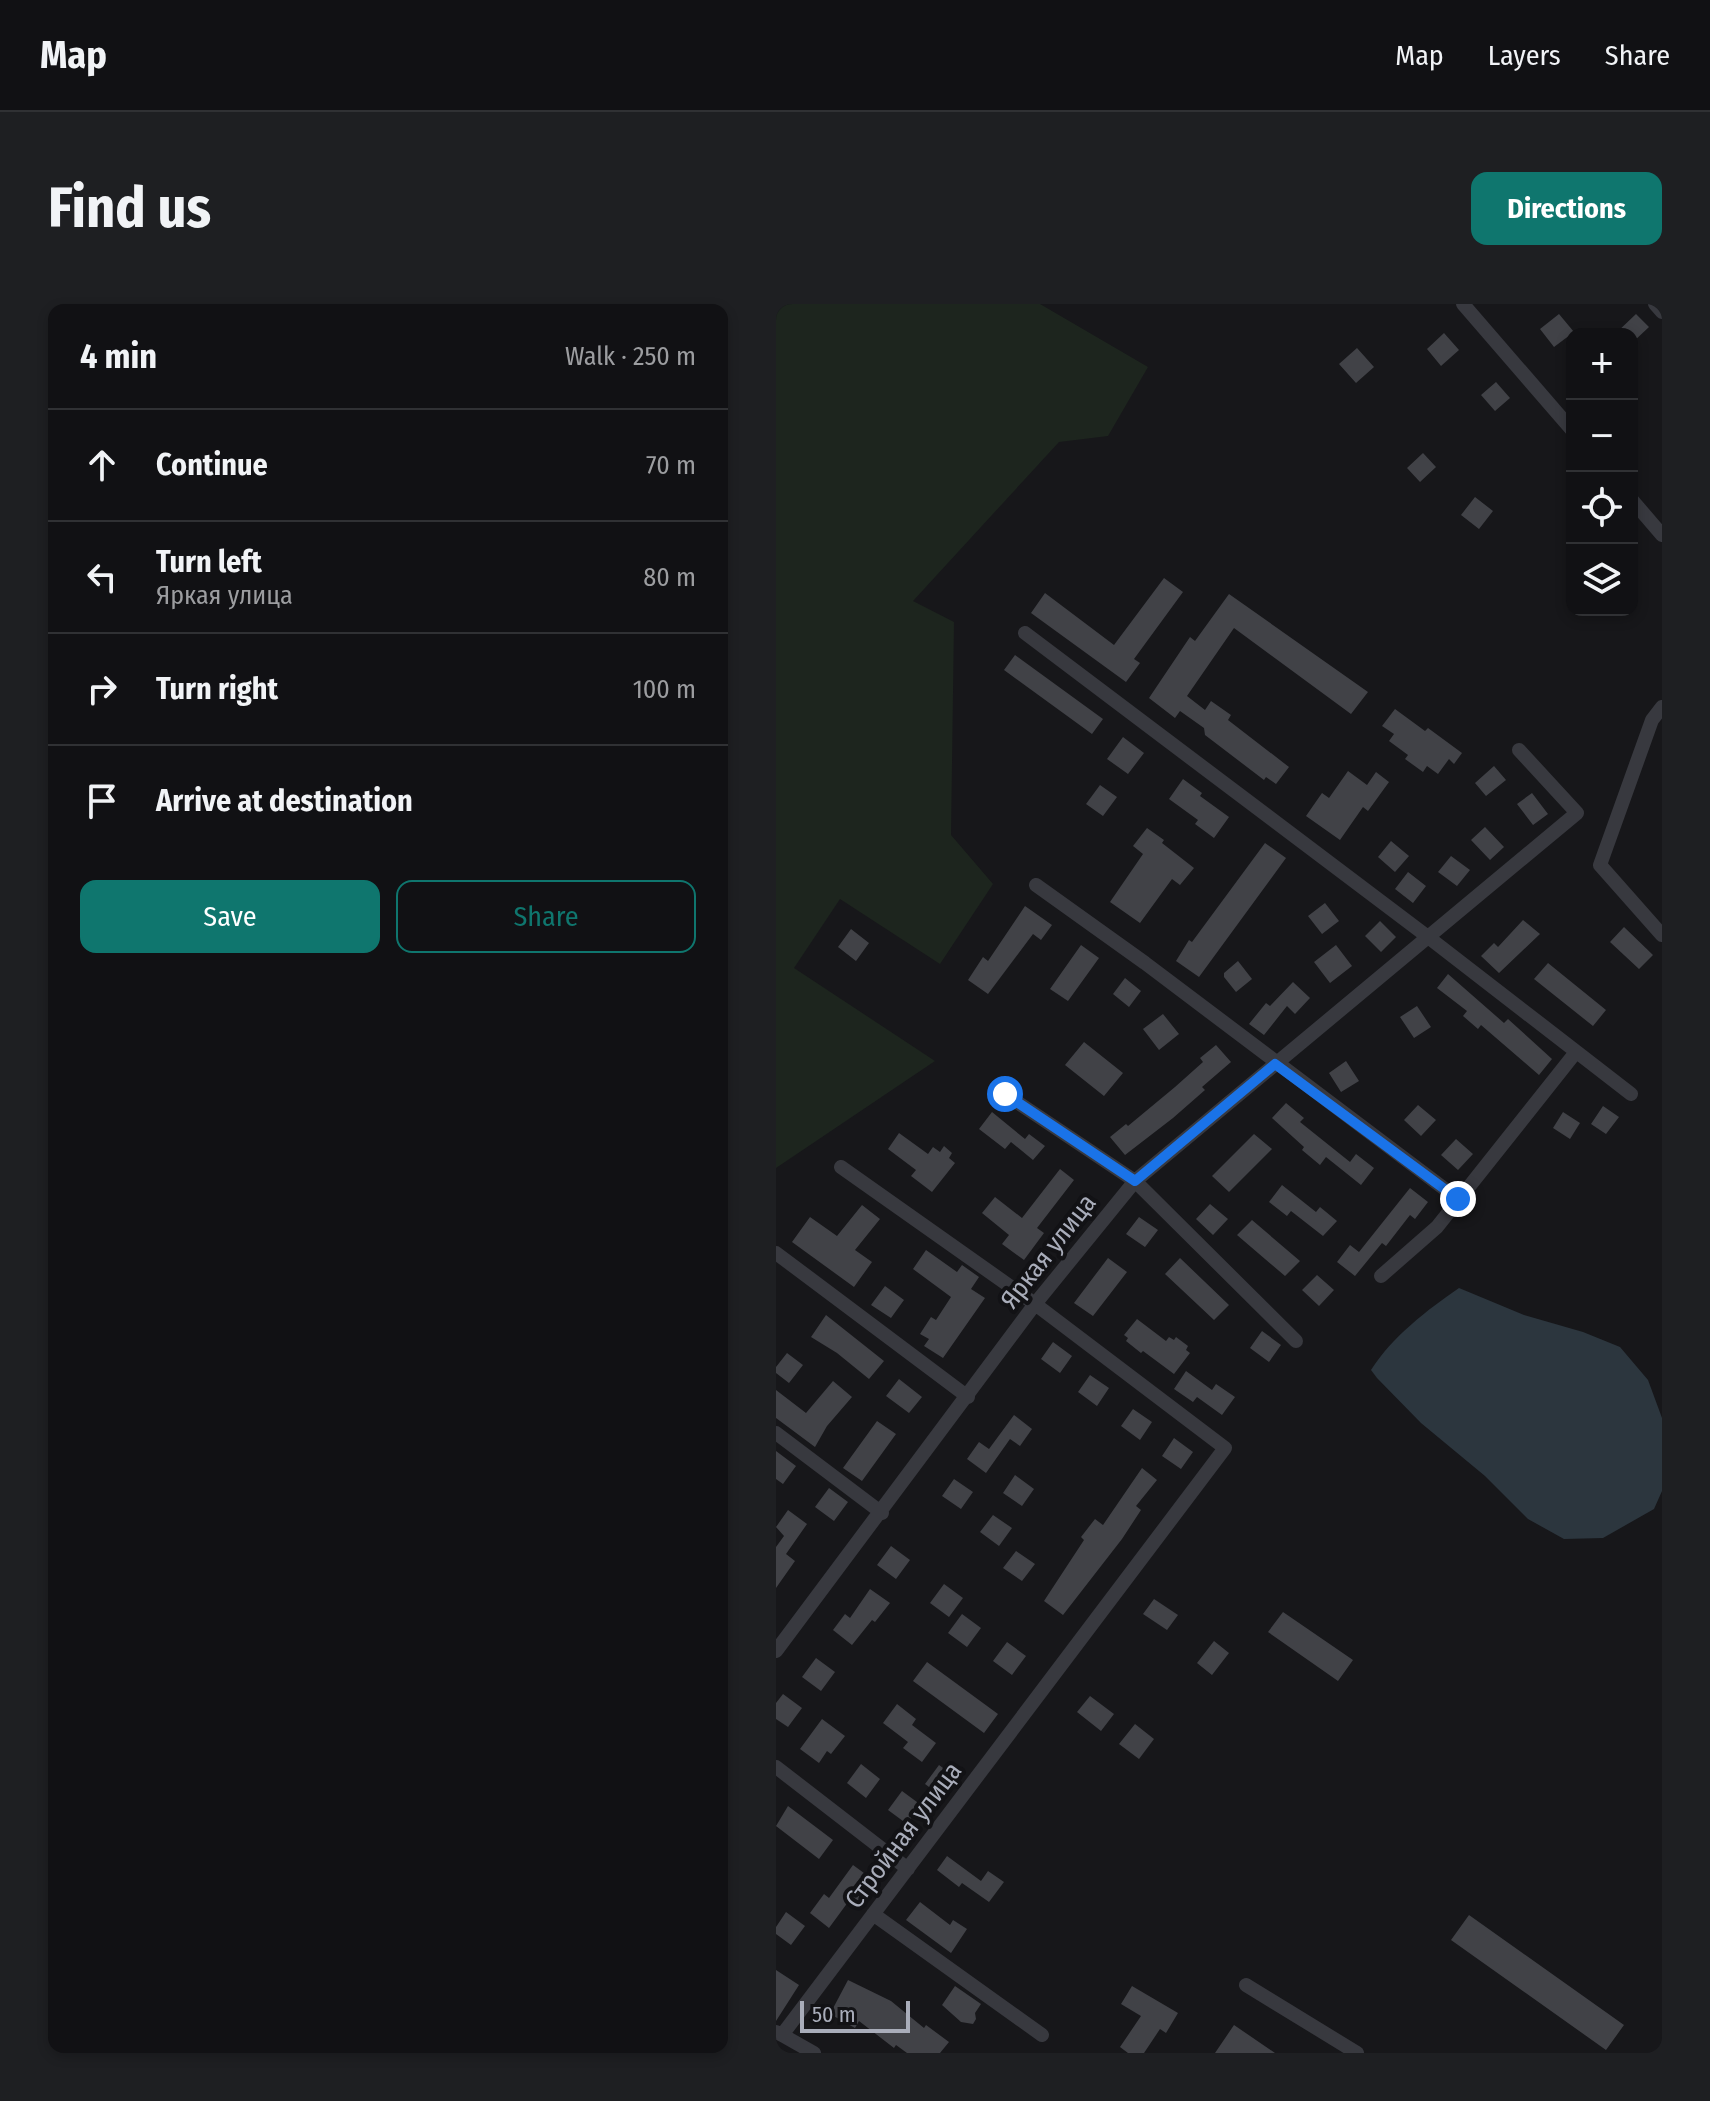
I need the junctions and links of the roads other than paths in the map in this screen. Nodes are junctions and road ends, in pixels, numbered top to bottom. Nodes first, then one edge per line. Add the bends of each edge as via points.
1 (1463, 304) edge
2 (1655, 304) edge
3 (1662, 312) edge
4 (1566, 423) edge
5 (1638, 507) edge
6 (1662, 535) edge
7 (1025, 633) dead end
8 (1662, 707) edge
9 (1519, 750) dead end
10 (1036, 885) dead end
11 (1662, 935) edge
12 (1428, 937) junction
13 (1576, 1052) junction
14 (1275, 1064) junction
15 (1005, 1094) dead end
16 (1631, 1094) dead end
17 (841, 1167) dead end
18 (1135, 1181) junction
19 (1458, 1199) junction
20 (776, 1253) edge
21 (1381, 1276) dead end
22 (1035, 1304) junction
23 (1296, 1341) dead end
24 (968, 1397) junction
25 (776, 1433) edge
26 (882, 1513) junction
27 (776, 1651) edge
28 (776, 1767) edge
29 (908, 1869) junction
30 (873, 1914) junction
31 (1246, 1985) dead end
32 (779, 2033) edge
33 (1042, 2035) dead end
34 (1351, 2052) edge
35 (814, 2053) edge

1 - 4 street
2 - 3 street
5 - 6 street
7 - 12 street
8 - 11 street via 1652,720 1600,865
9 - 12 street, Яркая улица via 1577,813
10 - 14 street
12 - 13 street
12 - 14 street, Яркая улица
13 - 16 street
13 - 19 street
14 - 18 street, Яркая улица
14 - 19 street
15 - 18 street
17 - 22 street
18 - 22 street, Яркая улица
18 - 23 street
19 - 21 street via 1437,1227
20 - 24 street
22 - 24 street, Яркая улица
22 - 29 street, Стройная улица via 1225,1448
24 - 26 street, Яркая улица
25 - 26 street
26 - 27 street, Яркая улица
28 - 29 street
29 - 30 street, Стройная улица
30 - 32 street, Стройная улица
30 - 33 street
31 - 34 street
32 - 35 street

